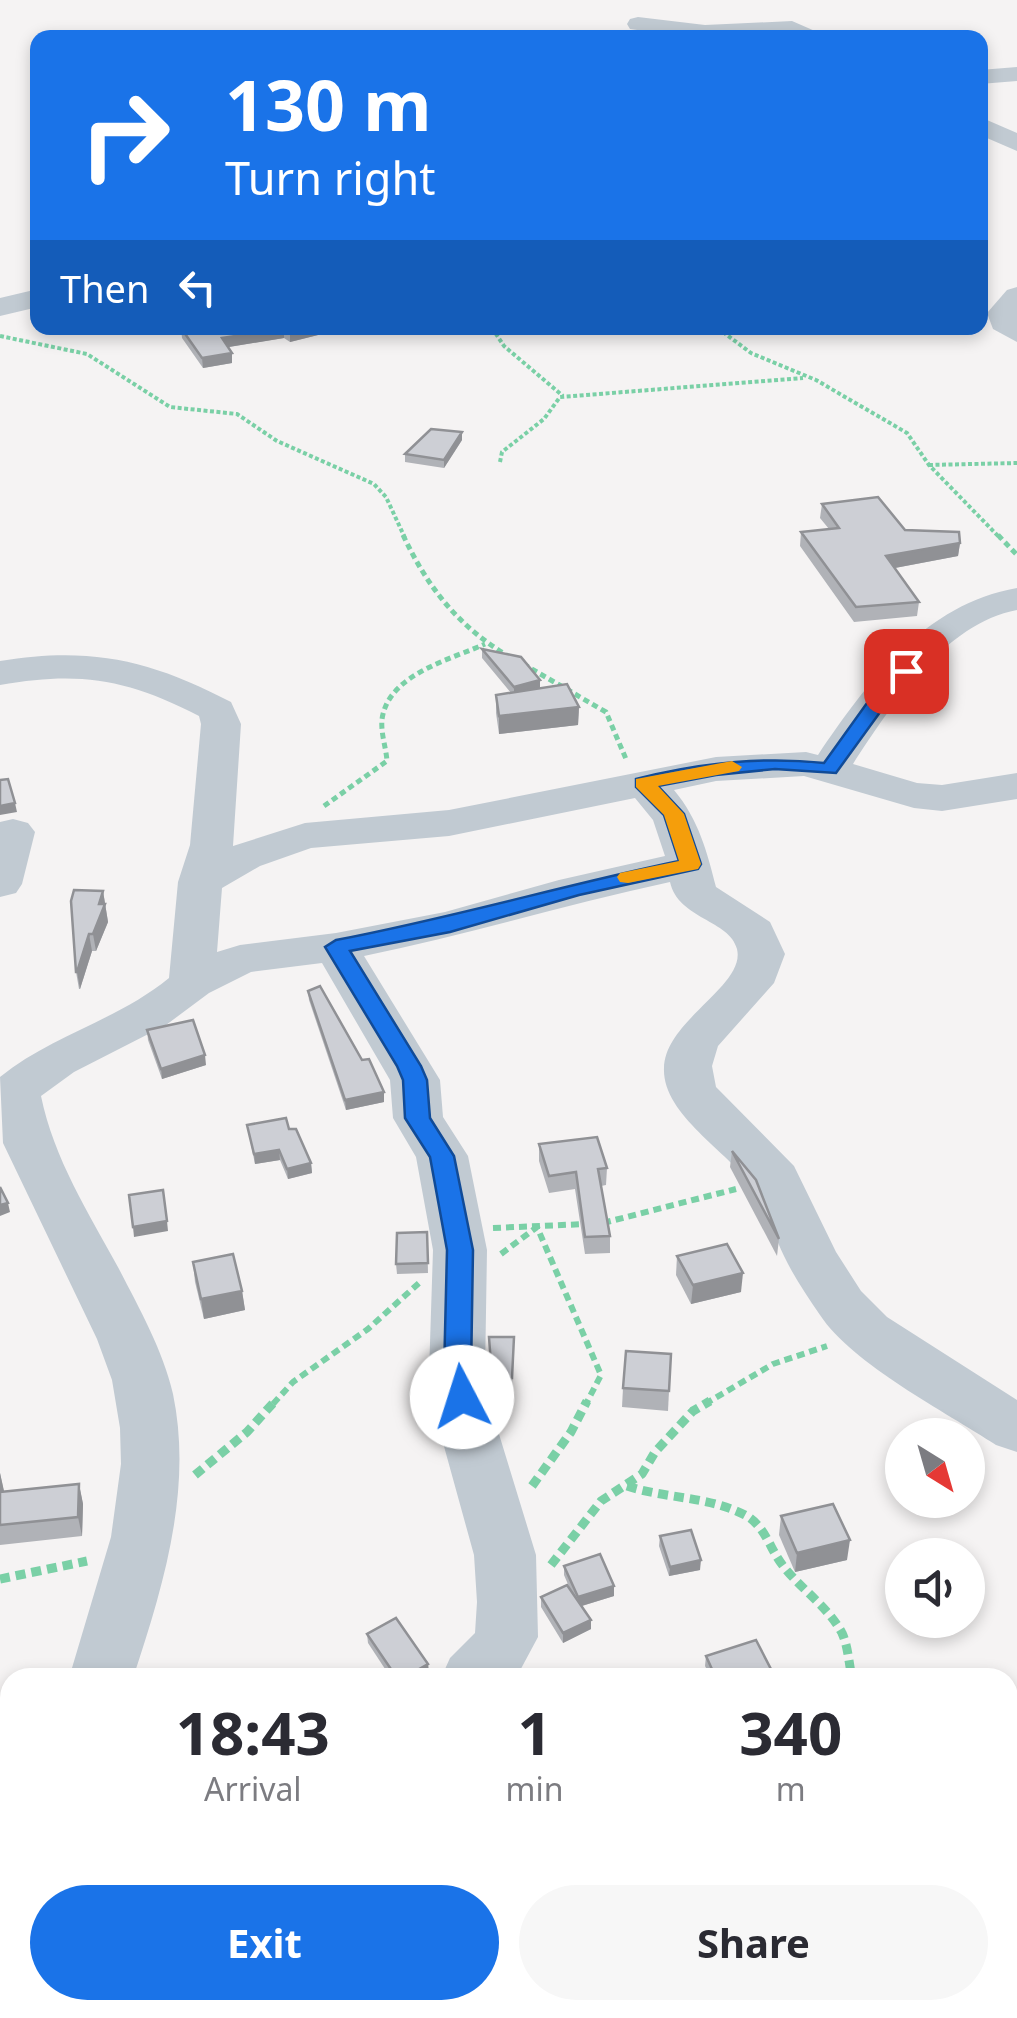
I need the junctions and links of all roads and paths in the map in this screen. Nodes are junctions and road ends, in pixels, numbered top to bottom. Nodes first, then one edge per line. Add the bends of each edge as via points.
1 (778, 4) dead end
2 (638, 24) dead end
3 (792, 28) junction
4 (688, 30) edge
5 (748, 30) edge
6 (798, 30) edge
7 (1017, 74) edge
8 (988, 76) edge
9 (988, 129) edge
10 (1017, 143) edge
11 (30, 300) edge
12 (988, 303) edge
13 (0, 307) edge
14 (1015, 311) edge
15 (497, 335) edge
16 (727, 335) edge
17 (0, 336) edge
18 (809, 378) junction
19 (564, 396) junction
20 (500, 462) dead end
21 (1017, 464) edge
22 (930, 465) junction
23 (1017, 555) edge
24 (1017, 599) edge
25 (485, 644) junction
26 (0, 673) edge
27 (829, 769) junction
28 (644, 783) junction
29 (1017, 786) edge
30 (13, 832) dead end
31 (281, 842) junction
32 (691, 864) junction
33 (200, 882) junction
34 (0, 884) edge
35 (336, 947) junction
36 (192, 983) junction
37 (6, 1078) edge
38 (776, 1179) junction
39 (537, 1227) junction
40 (458, 1246) junction
41 (867, 1332) junction
42 (1017, 1429) edge
43 (625, 1485) junction
44 (140, 1533) junction
45 (506, 1576) junction
46 (0, 1579) edge
47 (104, 1668) edge
48 (484, 1668) edge
49 (850, 1668) edge

1 - 3 street
2 - 4 street
3 - 5 street
3 - 6 street
7 - 8 street
9 - 10 street
11 - 13 street
12 - 14 street
15 - 19 path
16 - 18 path
17 - 25 path via 88,354 170,407 237,414 276,441 374,484 432,594
18 - 19 path
18 - 22 path via 906,433
19 - 20 path via 502,452
21 - 22 path
22 - 23 path
24 - 27 street via 979,609 950,628 884,693
25 - 28 path via 598,705
25 - 31 path via 390,695 382,717 387,761 380,771 340,792
26 - 33 street via 106,665 217,710 212,845
27 - 28 street via 775,763
27 - 29 street via 942,798
28 - 31 street via 449,823
28 - 32 street via 674,814
30 - 34 street
31 - 33 street
32 - 35 street
32 - 38 street via 695,893 754,932 760,958 754,981 690,1048 685,1076 708,1113
33 - 36 street
35 - 36 street via 240,959
35 - 40 street via 415,1080 418,1118 442,1156
36 - 37 street via 161,1011 28,1078
37 - 44 street via 144,1391 152,1476
38 - 39 path via 620,1221
38 - 41 street via 812,1259
39 - 40 path
39 - 45 path via 601,1375 571,1432 538,1474
40 - 44 path via 368,1329 293,1382
40 - 45 street via 458,1374
41 - 42 street
41 - 43 path via 730,1386 693,1411 648,1468
43 - 45 path via 601,1501 553,1563
43 - 49 path via 660,1497 708,1500 749,1517 843,1635
44 - 46 path
44 - 47 street
45 - 48 street via 506,1637

